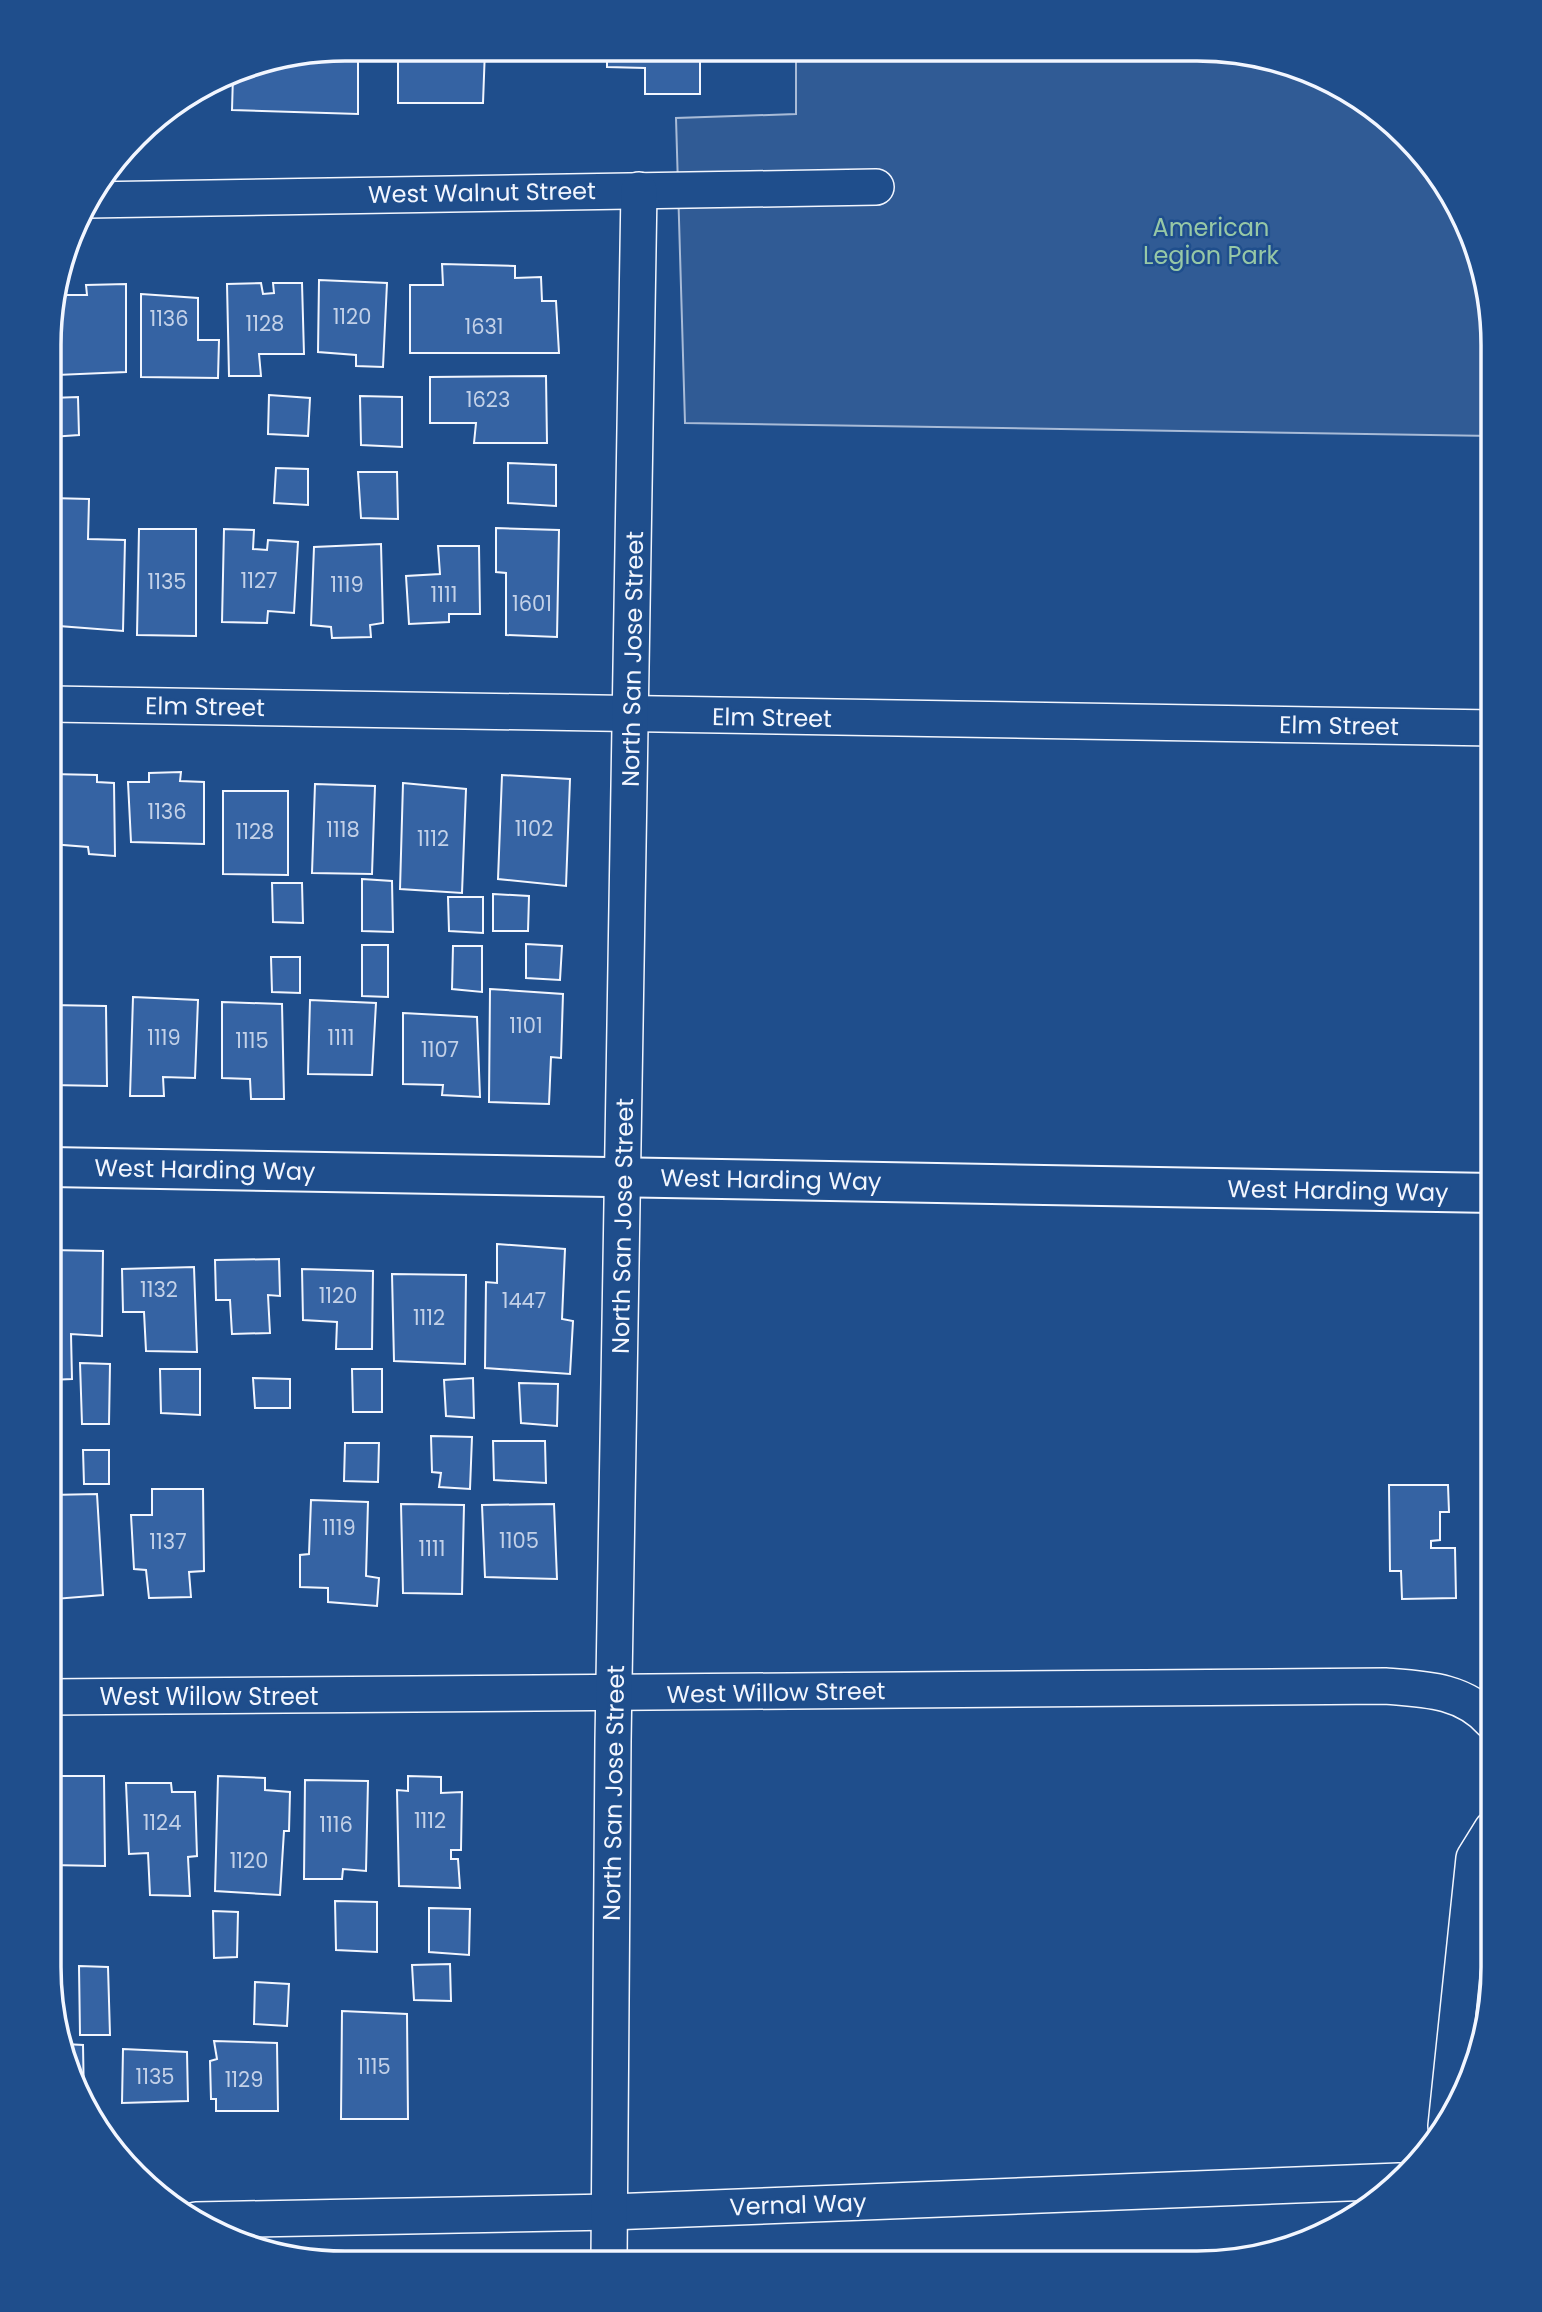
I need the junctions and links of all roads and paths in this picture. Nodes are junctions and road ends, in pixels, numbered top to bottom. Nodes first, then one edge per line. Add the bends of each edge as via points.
1 (876, 187) dead end
2 (639, 190) junction
3 (101, 200) edge
4 (61, 704) edge
5 (631, 716) junction
6 (1481, 729) edge
7 (61, 1167) edge
8 (624, 1178) junction
9 (1481, 1194) edge
10 (616, 1695) junction
11 (61, 1697) edge
12 (1481, 1709) edge
13 (1481, 1847) edge
14 (1449, 2096) edge
15 (1382, 2182) edge
16 (610, 2212) junction
17 (217, 2220) edge
18 (609, 2251) edge

1 - 2 street, West Walnut Street
2 - 3 street, West Walnut Street
2 - 5 street, North San Jose Street
4 - 5 street, Elm Street
5 - 6 street, Elm Street
5 - 8 street, North San Jose Street
7 - 8 street, West Harding Way
8 - 9 street, West Harding Way
8 - 10 street, North San Jose Street
10 - 11 street, West Willow Street
10 - 12 street, West Willow Street via 1385,1686 1440,1690
10 - 16 street, North San Jose Street
13 - 14 street via 1474,1858
15 - 16 street, Vernal Way
16 - 17 street, Vernal Way
16 - 18 street, North San Jose Street

